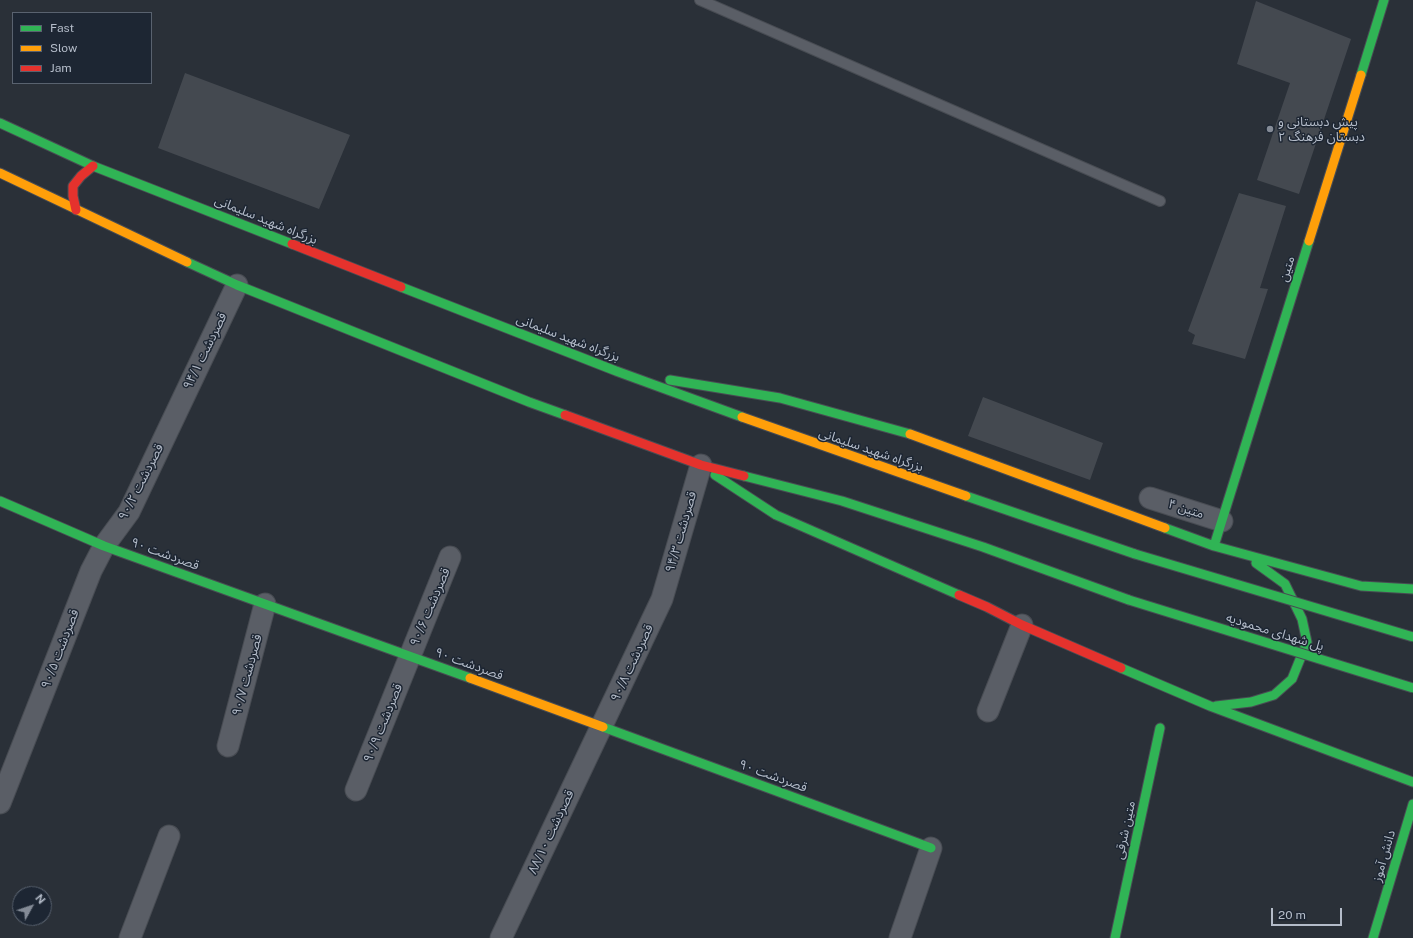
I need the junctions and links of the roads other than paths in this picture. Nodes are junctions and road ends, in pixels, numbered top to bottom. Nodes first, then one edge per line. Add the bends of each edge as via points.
1 (700, 0) edge
2 (1384, 0) edge
3 (0, 123) edge
4 (93, 166) junction
5 (0, 173) edge
6 (1160, 201) dead end
7 (76, 210) junction
8 (237, 285) junction
9 (616, 371) junction
10 (174, 417) joint
11 (701, 465) junction
12 (1150, 498) dead end
13 (0, 501) edge
14 (1222, 521) junction
15 (104, 546) junction
16 (1214, 546) junction
17 (1247, 555) junction
18 (450, 558) dead end
19 (1413, 589) edge
20 (662, 599) joint
21 (265, 604) junction
22 (1022, 625) junction
23 (1413, 637) edge
24 (410, 656) junction
25 (1413, 688) edge
26 (1210, 706) junction
27 (988, 711) dead end
28 (602, 726) junction
29 (1160, 728) dead end
30 (228, 746) dead end
31 (1413, 782) edge
32 (356, 790) dead end
33 (0, 803) edge
34 (1413, 804) edge
35 (169, 836) dead end
36 (931, 848) joint
37 (130, 938) edge
38 (501, 938) edge
39 (900, 938) edge
40 (1115, 938) edge
41 (1373, 938) edge

1 - 6 lane
2 - 14 main road, متین
3 - 4 main road, بزرگراه شهید سلیمانی
4 - 7 main road via 73,186
4 - 9 main road, بزرگراه شهید سلیمانی
5 - 7 main road
7 - 8 main road
8 - 10 street, ۹۴/۱ قصردشت
8 - 11 main road via 529,402
9 - 16 main road via 780,398 906,432
9 - 23 main road, بزرگراه شهید سلیمانی, bridge via 794,436 1135,554
10 - 15 street, ۹۰/۲ قصردشت via 129,512
11 - 20 street, ۹۴/۳ قصردشت
11 - 22 main road via 776,515 987,607
11 - 25 main road, پل شهدای محمودیه, bridge via 842,501 983,547 1129,600
12 - 14 street, ۴ متین
13 - 15 main road, ۹۰ قصردشت
14 - 16 main road, متین
15 - 21 main road, ۹۰ قصردشت
15 - 33 street, ۹۰/۵ قصردشت via 91,571
16 - 17 main road
17 - 19 main road via 1361,586
17 - 26 main road via 1285,584 1302,619 1307,642 1292,679 1274,695 1251,702
18 - 24 street, ۹۰/۶ قصردشت
20 - 28 street, ۹۰/۸ قصردشت
21 - 24 main road, ۹۰ قصردشت
21 - 30 street, ۹۰/۷ قصردشت
22 - 26 main road
22 - 27 street
24 - 28 main road, ۹۰ قصردشت
24 - 32 street, ۹۰/۹ قصردشت
26 - 31 main road
28 - 36 main road, ۹۰ قصردشت
28 - 38 street, ۸۸/۱۰ قصردشت
29 - 40 main road, متین شرقی
34 - 41 main road, دانش آموز
35 - 37 street
36 - 39 street

